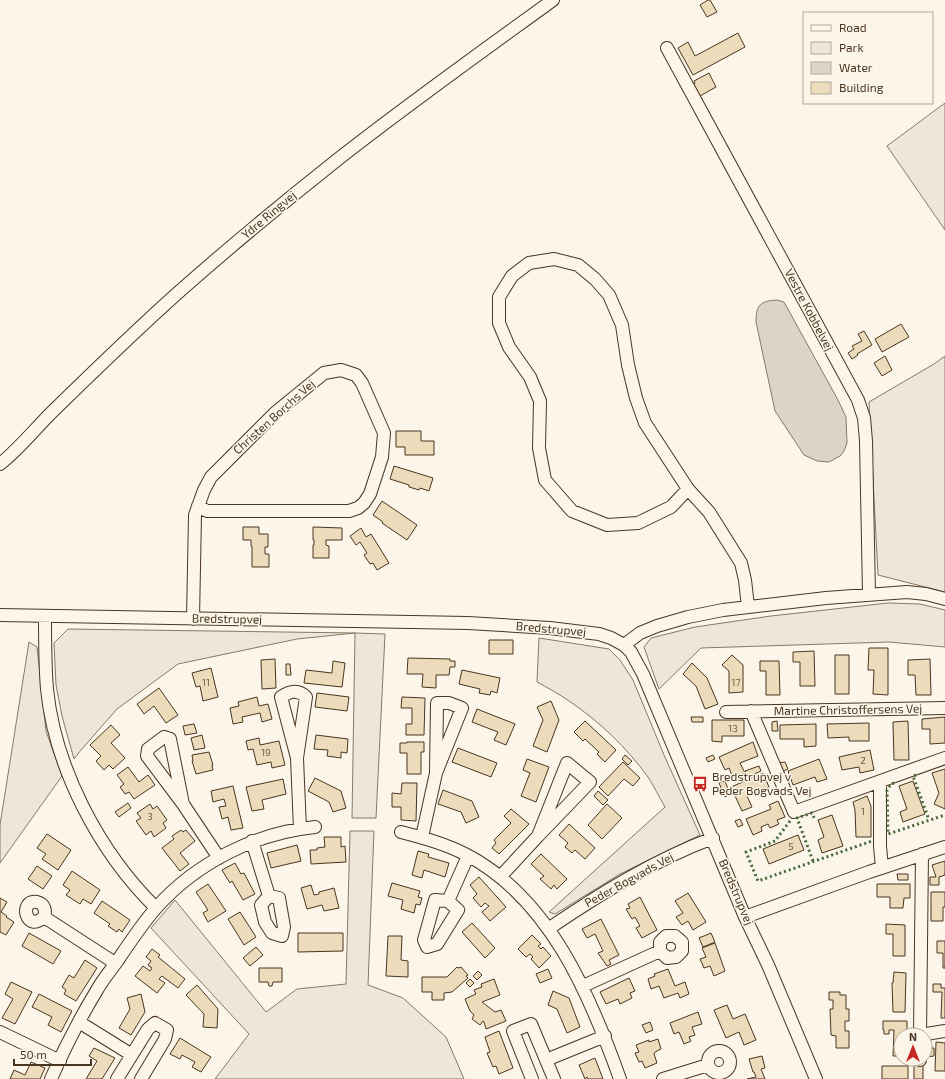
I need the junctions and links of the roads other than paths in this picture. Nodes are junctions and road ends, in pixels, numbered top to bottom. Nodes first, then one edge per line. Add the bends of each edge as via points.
1 (553, 0) edge
2 (667, 48) dead end
3 (4, 461) edge
4 (0, 469) edge
5 (688, 488) junction
6 (198, 506) junction
7 (869, 594) junction
8 (945, 599) edge
9 (748, 607) junction
10 (0, 615) edge
11 (45, 616) junction
12 (193, 619) junction
13 (624, 645) junction
14 (945, 708) edge
15 (751, 711) junction
16 (726, 712) dead end
17 (297, 758) junction
18 (945, 758) edge
19 (436, 773) junction
20 (880, 782) junction
21 (183, 804) junction
22 (315, 827) dead end
23 (300, 829) junction
24 (401, 832) dead end
25 (538, 836) junction
26 (422, 837) junction
27 (713, 838) junction
28 (252, 841) junction
29 (945, 847) edge
30 (922, 854) junction
31 (468, 856) junction
32 (219, 858) junction
33 (882, 868) junction
34 (500, 877) junction
35 (269, 896) dead end
36 (448, 901) dead end
37 (156, 908) junction
38 (745, 917) junction
39 (44, 918) dead end
40 (548, 929) junction
41 (660, 951) dead end
42 (115, 963) junction
43 (583, 986) junction
44 (79, 1022) junction
45 (920, 1027) edge
46 (945, 1031) edge
47 (0, 1032) edge
48 (933, 1033) edge
49 (605, 1036) junction
50 (132, 1054) junction
51 (546, 1060) junction
52 (60, 1061) junction
53 (708, 1065) dead end
54 (51, 1079) edge
55 (117, 1079) edge
56 (141, 1079) edge
57 (532, 1079) edge
58 (554, 1079) edge
59 (620, 1079) edge
60 (663, 1079) edge
61 (816, 1079) edge

1 - 3 street, Ydre Ringvej via 348,151 259,224 137,331
2 - 7 street, Vestre Kobbelvej via 858,400 864,418 866,441
3 - 4 street, Ydre Ringvej
5 - 5 street via 645,424 628,365 622,325 609,295 578,265 554,259 529,263 512,276 499,297 499,323 509,346 530,377 540,401 539,448 545,480 572,511 607,525 638,523 671,507
5 - 9 street via 709,512 741,563
6 - 6 street, Christen Borchs Vej via 207,511 349,511 358,508 370,494 382,457 384,441 382,427 356,375 340,370 324,373 276,413 211,477
6 - 12 street, Christen Borchs Vej via 195,514
7 - 8 street via 907,592
7 - 9 street
9 - 13 street via 688,617 656,626 640,633
10 - 11 street, Bredstrupvej
11 - 12 street, Bredstrupvej
11 - 37 street via 47,689 57,735 70,776 95,828 111,854
12 - 13 street, Bredstrupvej via 475,623 600,634
13 - 27 street, Bredstrupvej via 631,652 643,674
14 - 15 street, Martine Christoffersens Vej
15 - 16 street, Martine Christoffersens Vej
15 - 20 street via 794,812
17 - 17 street via 306,697 301,693 288,692 281,697
17 - 23 street
18 - 20 street
19 - 19 street via 437,703 449,703 462,708
19 - 26 street
20 - 33 street
21 - 21 street via 147,756 148,749 164,737 170,739
21 - 32 street
22 - 23 street
23 - 28 street
24 - 26 street
25 - 25 street via 544,821 567,763 590,782
25 - 34 street
26 - 31 street
27 - 38 street, Bredstrupvej
27 - 40 street, Peder Bøgvads Vej via 628,878
28 - 32 street
28 - 35 street
29 - 30 street
30 - 33 street
30 - 45 street
31 - 34 street
31 - 36 street
32 - 37 street via 200,869
33 - 38 street
34 - 40 street via 525,900
37 - 42 street
38 - 61 street, Bredstrupvej
39 - 42 street
40 - 43 street
41 - 43 street
42 - 44 street
43 - 49 street
44 - 50 street
44 - 52 street
46 - 48 street
47 - 52 street
49 - 51 street
49 - 59 street
50 - 55 street
50 - 56 street via 148,1029 155,1023 167,1030 165,1039
51 - 57 street via 531,1024 512,1031
51 - 58 street
52 - 54 street
53 - 60 street

